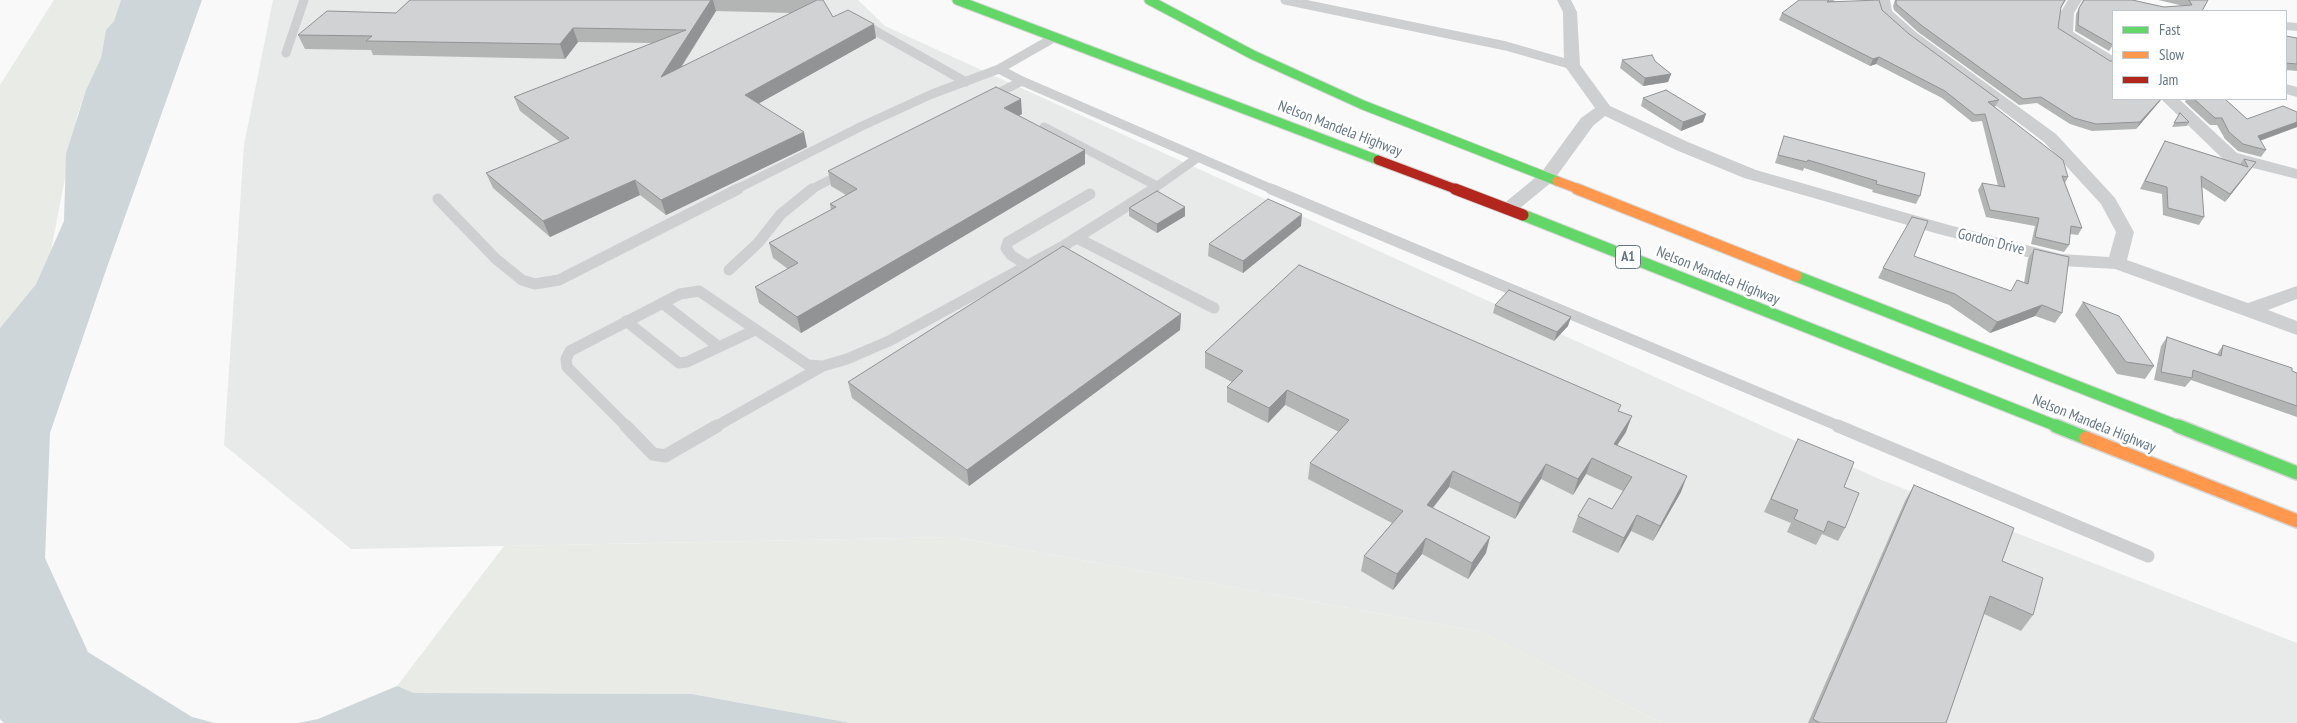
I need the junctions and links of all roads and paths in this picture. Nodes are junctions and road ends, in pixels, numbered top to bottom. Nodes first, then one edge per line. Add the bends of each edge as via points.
1 (304, 0) edge
2 (957, 0) edge
3 (1149, 0) edge
4 (1285, 0) edge
5 (1564, 0) edge
6 (1883, 0) edge
7 (2075, 0) edge
8 (866, 25) edge
9 (1055, 37) junction
10 (2092, 50) junction
11 (286, 53) dead end
12 (2112, 54) edge
13 (2112, 61) edge
14 (1572, 65) junction
15 (999, 69) junction
16 (1022, 81) junction
17 (966, 82) junction
18 (2170, 100) edge
19 (978, 103) edge
20 (1604, 109) junction
21 (1044, 127) edge
22 (1197, 158) junction
23 (848, 170) edge
24 (2297, 174) edge
25 (1535, 175) junction
26 (1157, 186) junction
27 (1090, 194) dead end
28 (438, 199) dead end
29 (1511, 215) junction
30 (1077, 238) junction
31 (2118, 262) junction
32 (1028, 266) junction
33 (729, 270) dead end
34 (2297, 292) edge
35 (662, 303) junction
36 (1214, 308) dead end
37 (2247, 311) junction
38 (626, 321) junction
39 (2297, 328) edge
40 (755, 330) junction
41 (719, 347) junction
42 (823, 366) junction
43 (2297, 473) edge
44 (2297, 520) edge
45 (2148, 556) dead end

1 - 11 lane
2 - 9 highway, Nelson Mandela Highway / A1
3 - 25 highway, Nelson Mandela Highway via 1253,55 1363,105
4 - 14 lane via 1506,46
5 - 14 street via 1570,12
6 - 31 street via 1885,12 1912,36 2050,138 2109,202 2125,232
7 - 10 street via 2067,13 2066,34
8 - 17 lane
9 - 15 lane
9 - 29 highway, Nelson Mandela Highway / A1
10 - 12 street
10 - 13 street
14 - 20 street
15 - 16 lane
15 - 17 lane
16 - 19 lane
16 - 22 lane
17 - 28 lane via 862,126 559,280 535,284 522,280 496,259
18 - 24 street via 2231,157
20 - 25 street
20 - 31 street, Gordon Drive via 1750,174 2061,260
21 - 26 lane
22 - 26 lane
22 - 45 lane
23 - 33 lane via 805,193 780,214 758,243
25 - 29 street
25 - 43 highway, Nelson Mandela Highway
26 - 30 lane
27 - 32 lane via 1008,242 1006,248 1011,255
29 - 44 highway, Nelson Mandela Highway / A1
30 - 32 lane
30 - 36 lane
31 - 37 street, Gordon Drive
32 - 42 lane via 889,342
34 - 37 street
35 - 38 lane
35 - 40 lane via 680,294 699,291
35 - 41 lane
37 - 39 street, Gordon Drive
38 - 41 lane via 680,363
38 - 42 lane via 570,351 567,367 657,456 670,456
40 - 41 lane
40 - 42 lane via 808,365

